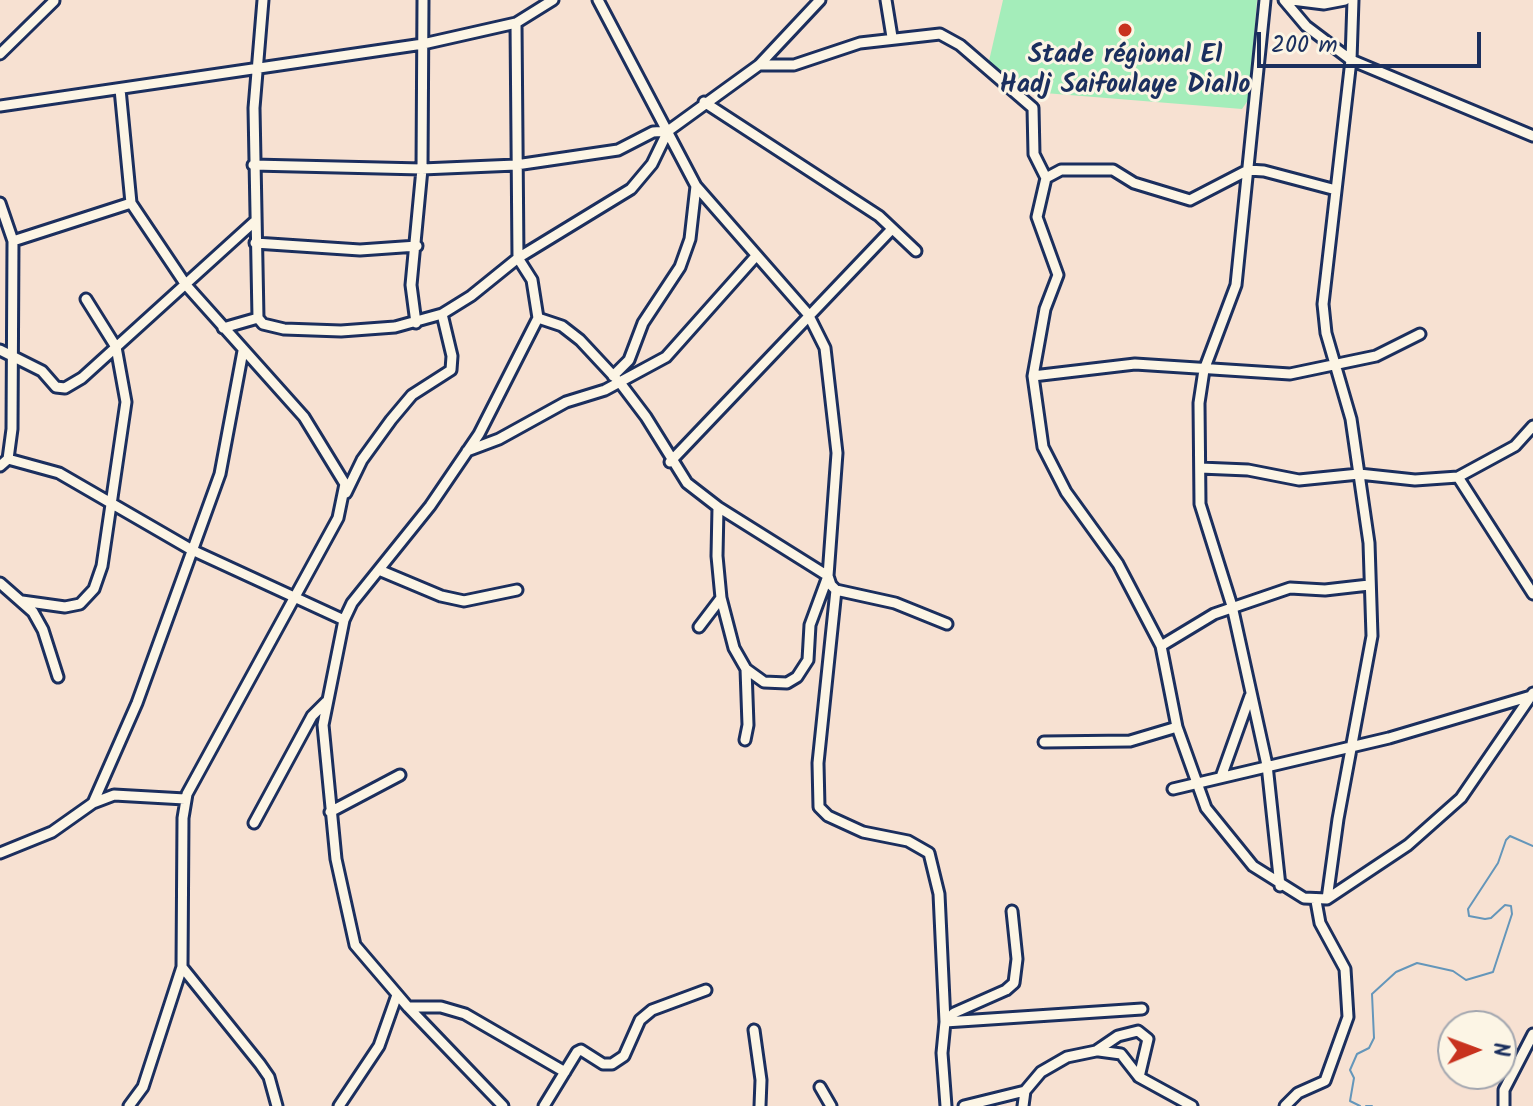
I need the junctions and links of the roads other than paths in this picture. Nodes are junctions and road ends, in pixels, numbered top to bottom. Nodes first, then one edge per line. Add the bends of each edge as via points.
1 (263, 0) edge
2 (423, 0) edge
3 (553, 0) edge
4 (598, 0) edge
5 (820, 0) edge
6 (886, 0) edge
7 (1265, 0) edge
8 (1284, 0) edge
9 (1292, 0) edge
10 (1345, 0) edge
11 (1353, 0) edge
12 (54, 1) edge
13 (516, 23) junction
14 (892, 37) junction
15 (423, 44) junction
16 (0, 54) edge
17 (1351, 60) junction
18 (759, 65) junction
19 (255, 68) junction
20 (120, 89) junction
21 (704, 102) junction
22 (0, 106) edge
23 (668, 131) junction
24 (1533, 136) edge
25 (253, 165) junction
26 (516, 165) junction
27 (422, 169) junction
28 (1248, 170) junction
29 (1046, 178) junction
30 (696, 186) junction
31 (1336, 190) junction
32 (0, 203) edge
33 (131, 203) junction
34 (254, 222) junction
35 (892, 229) junction
36 (13, 241) junction
37 (255, 243) junction
38 (417, 246) junction
39 (916, 251) dead end
40 (756, 256) junction
41 (518, 258) junction
42 (186, 285) junction
43 (86, 299) dead end
44 (442, 314) junction
45 (808, 314) junction
46 (258, 318) junction
47 (538, 318) junction
48 (416, 323) junction
49 (223, 328) junction
50 (1420, 334) dead end
51 (116, 347) junction
52 (0, 350) edge
53 (243, 351) junction
54 (14, 355) junction
55 (1337, 367) junction
56 (1204, 370) junction
57 (1033, 376) junction
58 (616, 379) junction
59 (1533, 426) edge
60 (467, 451) junction
61 (670, 462) junction
62 (4, 463) edge
63 (1200, 468) junction
64 (1359, 474) junction
65 (1458, 477) junction
66 (346, 493) junction
67 (113, 502) junction
68 (718, 507) junction
69 (192, 550) junction
70 (379, 570) junction
71 (828, 576) junction
72 (0, 583) edge
73 (1369, 585) junction
74 (517, 590) dead end
75 (836, 590) junction
76 (1533, 594) edge
77 (721, 598) junction
78 (294, 599) junction
79 (22, 601) junction
80 (1232, 606) junction
81 (344, 620) junction
82 (947, 624) dead end
83 (699, 627) dead end
84 (1161, 646) junction
85 (746, 669) junction
86 (58, 677) dead end
87 (1251, 693) junction
88 (1532, 695) edge
89 (326, 702) junction
90 (1177, 727) junction
91 (745, 740) dead end
92 (1044, 742) dead end
93 (1352, 747) junction
94 (1267, 765) junction
95 (400, 775) dead end
96 (1221, 777) junction
97 (1197, 783) junction
98 (1173, 789) dead end
99 (185, 799) junction
100 (93, 803) junction
101 (330, 812) junction
102 (254, 823) dead end
103 (0, 853) edge
104 (1280, 886) junction
105 (1322, 900) junction
106 (1012, 911) dead end
107 (182, 967) junction
108 (706, 990) dead end
109 (397, 995) junction
110 (408, 1007) junction
111 (1142, 1009) dead end
112 (945, 1022) junction
113 (754, 1030) dead end
114 (1533, 1034) edge
115 (1096, 1051) junction
116 (565, 1072) junction
117 (1139, 1077) junction
118 (820, 1087) dead end
119 (1025, 1091) junction
120 (129, 1106) edge
121 (277, 1106) edge
122 (339, 1106) edge
123 (503, 1106) edge
124 (544, 1106) edge
125 (760, 1106) edge
126 (831, 1106) edge
127 (946, 1106) edge
128 (964, 1106) edge
129 (1023, 1106) edge
130 (1192, 1106) edge
131 (1285, 1106) edge
132 (1504, 1106) edge

1 - 19 street
2 - 15 street
3 - 13 street
4 - 23 street
5 - 18 street
6 - 14 street
7 - 28 street
8 - 17 street via 1306,26
9 - 10 street
11 - 17 street
12 - 16 street
13 - 15 street
13 - 26 street
14 - 18 street via 794,65
14 - 29 street via 940,34 1033,108 1034,154
15 - 19 street
15 - 27 street
17 - 24 street
17 - 31 street
18 - 21 street
19 - 20 street
19 - 25 street
20 - 22 street
20 - 33 street
21 - 23 street
21 - 35 street
23 - 26 street via 653,132 618,150
23 - 30 street
23 - 41 street via 652,164 631,189
25 - 27 street
25 - 34 street
26 - 27 street
26 - 41 street
27 - 38 street
28 - 29 street via 1190,200 1134,183 1113,170 1061,170
28 - 31 street
28 - 56 street via 1236,285
29 - 57 street via 1037,217 1058,275 1045,309
30 - 40 street
30 - 58 street via 690,239 680,267 643,323
31 - 55 street via 1323,304
32 - 36 street
33 - 36 street
33 - 42 street
34 - 37 street
34 - 42 street
35 - 39 street
35 - 45 street
36 - 54 street
37 - 38 street via 360,250
37 - 46 street
38 - 48 street via 411,285
40 - 45 street
40 - 58 street via 681,344 666,357
41 - 44 street
41 - 47 street via 532,280
42 - 49 street
42 - 51 street
43 - 51 street
44 - 48 street
44 - 66 street via 451,370 412,395 362,460
45 - 61 street
45 - 71 street via 825,348 837,453
46 - 48 street via 284,329 341,331
46 - 49 street
47 - 58 street via 562,326 580,340
47 - 60 street
49 - 53 street
50 - 55 street via 1376,356
51 - 54 street via 65,388 56,387 42,371
51 - 67 street via 126,402
52 - 54 street
53 - 66 street via 304,417 342,477
53 - 69 street via 227,449
54 - 62 street
55 - 56 street via 1290,374
55 - 64 street
56 - 57 street via 1135,364
56 - 63 street
57 - 84 street via 1043,447 1066,492 1118,564
58 - 60 street
58 - 61 street via 646,417
59 - 65 street via 1515,446
60 - 70 street
61 - 68 street
62 - 67 street via 59,473
63 - 64 street via 1299,480
63 - 80 street via 1200,504
64 - 65 street via 1415,480
64 - 73 street
65 - 76 street
66 - 78 street
67 - 69 street
67 - 79 street via 102,566 87,598 73,606
68 - 71 street
68 - 77 street
69 - 78 street
69 - 100 street via 137,703
70 - 74 street via 464,601
70 - 81 street
71 - 75 street
71 - 85 street via 810,625 808,660 797,677 787,683 764,682
72 - 79 street
73 - 80 street via 1290,588
73 - 93 street via 1372,636
75 - 82 street via 895,603
75 - 112 street via 818,763 819,807 863,832 894,836 929,853 939,894
77 - 83 street
77 - 85 street via 734,648
78 - 81 street
78 - 99 street
79 - 86 street via 43,630
80 - 84 street
80 - 87 street
81 - 89 street
84 - 90 street
85 - 91 street
87 - 94 street
87 - 96 street
88 - 93 street
88 - 105 street via 1461,798 1408,845
89 - 101 street via 323,744
89 - 102 street via 312,716
90 - 92 street via 1130,741
90 - 97 street
93 - 94 street
93 - 105 street
94 - 96 street
94 - 104 street
95 - 101 street
96 - 97 street
97 - 98 street
97 - 104 street via 1206,808 1229,840
99 - 100 street via 114,795
99 - 107 street
100 - 103 street via 52,832
101 - 109 street via 355,945
104 - 105 street
105 - 131 street via 1320,923 1345,969 1348,1017 1325,1081 1298,1093
106 - 112 street via 1014,983
107 - 120 street via 143,1087
107 - 121 street via 260,1064
108 - 116 street via 652,1010 640,1020 624,1056 612,1064 581,1050
109 - 110 street
109 - 122 street via 379,1046
110 - 116 street via 441,1007 465,1014
110 - 123 street
111 - 112 street
112 - 127 street
113 - 125 street
114 - 132 street via 1504,1090
115 - 117 street via 1121,1054
115 - 117 street via 1118,1036 1144,1032 1148,1046
115 - 119 street via 1067,1057 1041,1072
116 - 124 street
117 - 130 street
118 - 126 street
119 - 128 street
119 - 129 street

